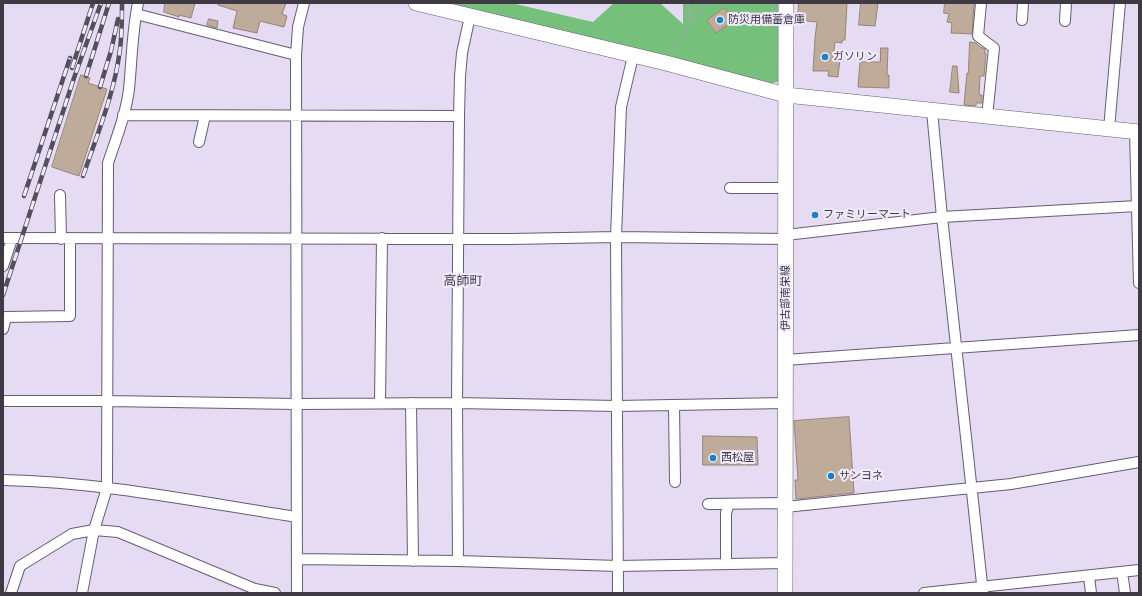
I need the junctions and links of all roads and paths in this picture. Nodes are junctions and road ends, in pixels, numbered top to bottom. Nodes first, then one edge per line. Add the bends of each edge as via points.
1 (138, 3) edge
2 (304, 3) edge
3 (416, 3) edge
4 (688, 3) edge
5 (706, 3) edge
6 (786, 3) edge
7 (981, 3) edge
8 (1024, 3) edge
9 (1066, 3) edge
10 (1120, 3) edge
11 (136, 14) junction
12 (470, 16) junction
13 (691, 20) junction
14 (1022, 20) dead end
15 (1065, 20) dead end
16 (296, 55) junction
17 (633, 56) junction
18 (669, 56) dead end
19 (786, 94) junction
20 (932, 111) junction
21 (122, 115) junction
22 (205, 116) junction
23 (297, 116) junction
24 (459, 116) junction
25 (987, 117) junction
26 (1109, 129) junction
27 (1137, 132) edge
28 (199, 142) dead end
29 (730, 188) dead end
30 (786, 188) junction
31 (60, 195) dead end
32 (1137, 206) junction
33 (942, 217) junction
34 (616, 237) junction
35 (786, 237) junction
36 (8, 238) edge
37 (382, 238) junction
38 (66, 239) junction
39 (108, 239) junction
40 (297, 239) junction
41 (458, 239) junction
42 (3, 266) edge
43 (1139, 283) edge
44 (3, 329) edge
45 (1139, 335) edge
46 (956, 347) junction
47 (785, 360) junction
48 (3, 401) edge
49 (108, 401) junction
50 (380, 403) junction
51 (411, 403) junction
52 (457, 403) junction
53 (785, 403) junction
54 (296, 404) junction
55 (674, 405) junction
56 (617, 406) junction
57 (1139, 462) edge
58 (3, 480) edge
59 (675, 482) dead end
60 (107, 488) junction
61 (972, 488) junction
62 (708, 504) dead end
63 (729, 504) junction
64 (785, 505) junction
65 (297, 517) junction
66 (94, 530) junction
67 (297, 559) junction
68 (413, 561) junction
69 (458, 561) junction
70 (785, 563) junction
71 (726, 564) junction
72 (618, 566) junction
73 (1139, 570) edge
74 (1122, 572) junction
75 (1089, 576) junction
76 (983, 590) edge
77 (11, 593) edge
78 (82, 593) edge
79 (275, 593) edge
80 (297, 593) edge
81 (618, 593) edge
82 (785, 593) edge
83 (924, 593) edge
84 (1091, 593) edge
85 (1125, 593) edge

1 - 11 street
2 - 16 street via 298,27
3 - 12 street
4 - 13 path
5 - 13 path
6 - 19 street, 伊古部南栄線
7 - 25 street via 978,36 994,48
8 - 14 street
9 - 15 street
10 - 26 street
11 - 16 street
11 - 21 street via 128,90
12 - 17 street
12 - 24 street via 461,68
13 - 18 path
16 - 23 street
17 - 19 street
17 - 34 street via 621,107
19 - 20 street
19 - 30 street, 伊古部南栄線
20 - 25 street
20 - 33 street
21 - 22 street
21 - 39 street via 108,163
22 - 23 street
22 - 28 street
23 - 24 street
23 - 40 street
24 - 41 street
25 - 26 street
26 - 27 street
27 - 32 street
29 - 30 street
30 - 35 street, 伊古部南栄線
31 - 38 street
32 - 33 street
32 - 43 street
33 - 35 street
33 - 46 street
34 - 35 street
34 - 41 street
34 - 56 street
35 - 47 street, 伊古部南栄線
36 - 38 street
36 - 42 street
37 - 40 street
37 - 41 street
37 - 50 street
38 - 39 street
38 - 44 street via 70,316 6,317
39 - 40 street
39 - 49 street
40 - 54 street
41 - 52 street
45 - 46 street
46 - 47 street
46 - 61 street
47 - 53 street, 伊古部南栄線
48 - 49 street
49 - 54 street
49 - 60 street
50 - 51 street
50 - 54 street
51 - 52 street
51 - 68 street
52 - 56 street
52 - 69 street
53 - 55 street
53 - 64 street, 伊古部南栄線
54 - 65 street
55 - 56 street
55 - 59 street
56 - 72 street
57 - 61 street via 1011,484
58 - 60 street
60 - 65 street
60 - 66 street
61 - 64 street
61 - 76 street
62 - 63 street
63 - 64 street
63 - 71 street via 726,513
64 - 70 street, 伊古部南栄線
65 - 67 street
66 - 77 street via 72,534 20,566
66 - 78 street
66 - 79 street via 118,532 255,589
67 - 68 street
67 - 80 street
68 - 69 street
69 - 72 street
70 - 71 street
70 - 82 street, 伊古部南栄線
71 - 72 street
72 - 81 street
73 - 74 street
74 - 75 street
74 - 85 street
75 - 76 street
75 - 84 street
76 - 83 street

